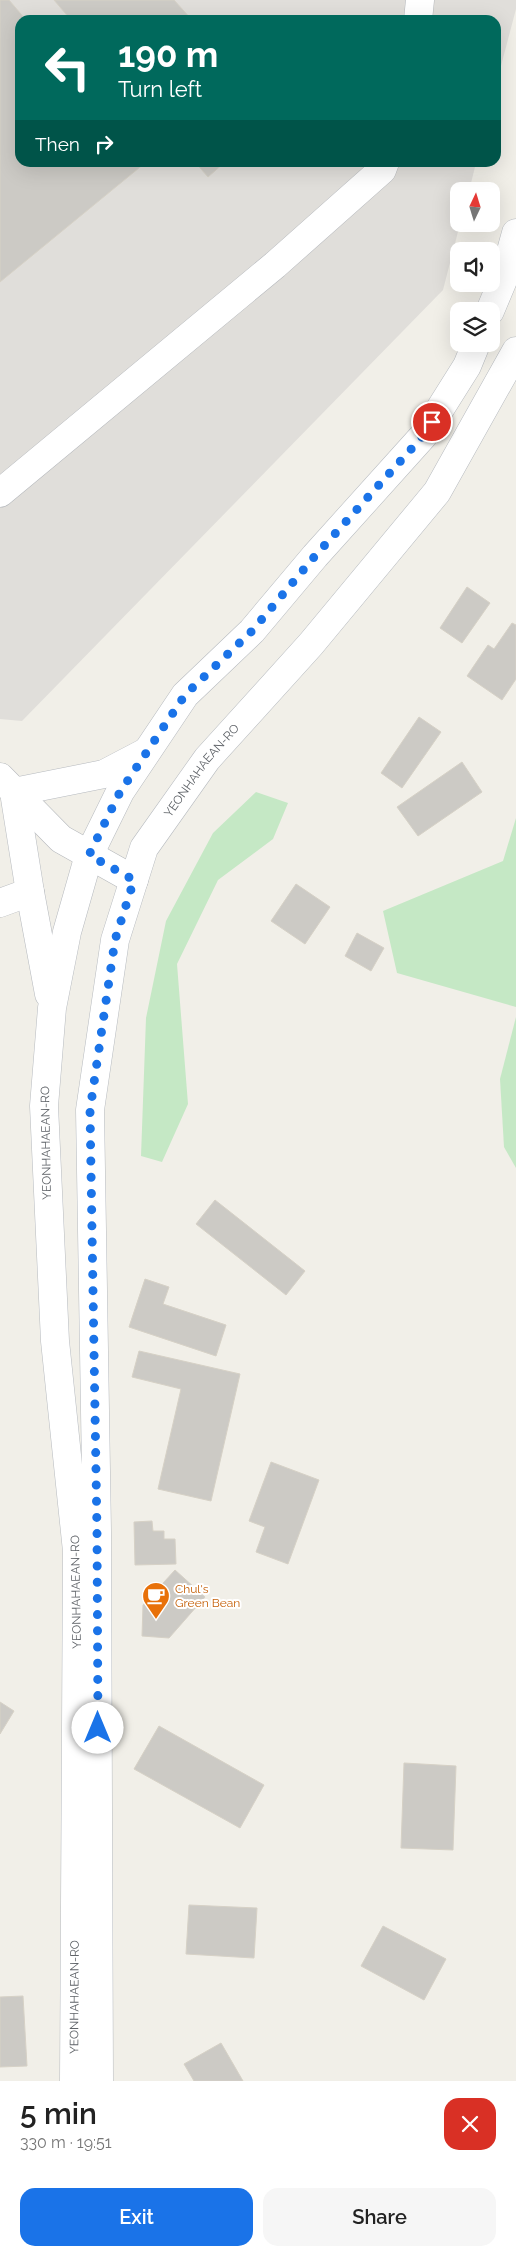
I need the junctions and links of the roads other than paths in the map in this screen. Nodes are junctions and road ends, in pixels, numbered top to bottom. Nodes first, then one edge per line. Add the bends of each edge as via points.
1 (420, 0) edge
2 (418, 15) edge
3 (383, 167) edge
4 (516, 234) edge
5 (494, 302) edge
6 (516, 351) edge
7 (473, 352) edge
8 (0, 493) edge
9 (148, 750) junction
10 (7, 784) edge
11 (89, 855) junction
12 (134, 880) junction
13 (30, 892) junction
14 (0, 903) edge
15 (52, 1008) junction
16 (74, 2081) edge
17 (99, 2081) edge

1 - 2 street
3 - 8 street via 275,265
4 - 5 street
6 - 12 street, YEONHAHAEAN-RO via 437,492 311,644 207,759 144,848
7 - 9 street, YEONHAHAEAN-RO via 423,436 252,631 185,695
9 - 10 street via 104,774
9 - 11 street, YEONHAHAEAN-RO via 120,792
10 - 11 street via 61,839
10 - 13 street
11 - 12 street
11 - 15 street, YEONHAHAEAN-RO via 67,932
12 - 17 street, YEONHAHAEAN-RO via 115,940 90,1110 97,1531
13 - 14 street
13 - 15 street
15 - 16 street, YEONHAHAEAN-RO via 44,1106 48,1215 55,1341 77,1551

